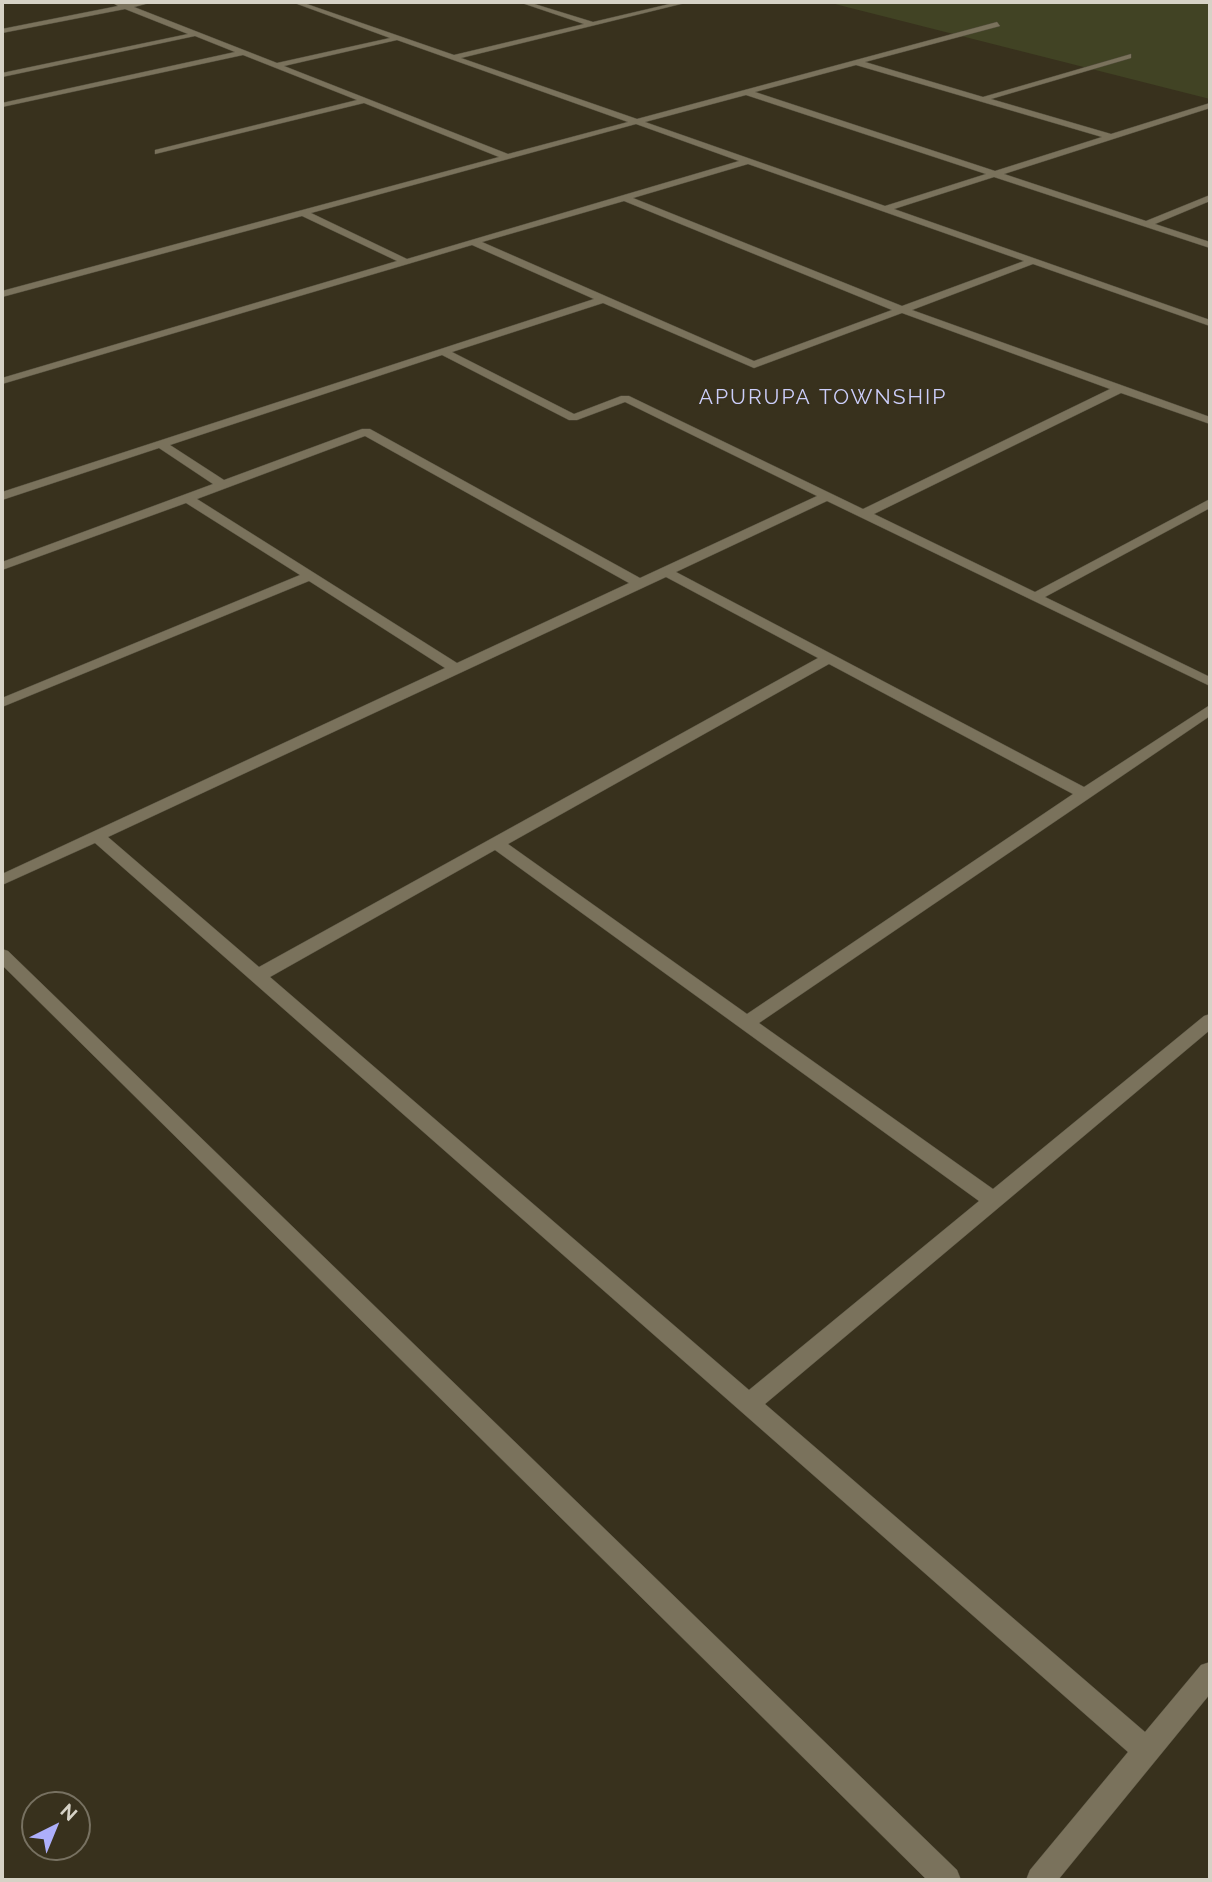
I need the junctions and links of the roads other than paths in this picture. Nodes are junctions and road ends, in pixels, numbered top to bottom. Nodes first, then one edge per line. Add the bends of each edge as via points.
1 (114, 2) edge
2 (150, 2) edge
3 (295, 2) edge
4 (522, 2) edge
5 (686, 2) edge
6 (125, 6) junction
7 (592, 24) junction
8 (997, 24) dead end
9 (2, 31) edge
10 (196, 34) junction
11 (398, 38) junction
12 (243, 53) junction
13 (1128, 56) dead end
14 (454, 57) junction
15 (859, 63) junction
16 (275, 66) junction
17 (2, 75) edge
18 (746, 92) junction
19 (986, 98) junction
20 (364, 101) junction
21 (2, 105) edge
22 (1210, 105) edge
23 (633, 120) junction
24 (1112, 137) junction
25 (158, 152) dead end
26 (505, 156) junction
27 (748, 161) junction
28 (995, 174) junction
29 (623, 197) junction
30 (1210, 198) edge
31 (885, 209) junction
32 (304, 213) junction
33 (1146, 224) junction
34 (473, 242) junction
35 (1210, 245) edge
36 (1033, 261) junction
37 (406, 262) junction
38 (2, 281) edge
39 (18, 290) junction
40 (2, 294) edge
41 (603, 299) junction
42 (901, 310) junction
43 (1210, 323) edge
44 (442, 351) junction
45 (2, 381) edge
46 (1121, 388) junction
47 (1210, 421) edge
48 (161, 444) junction
49 (223, 485) junction
50 (2, 496) edge
51 (828, 496) junction
52 (187, 498) junction
53 (1210, 503) edge
54 (863, 514) junction
55 (2, 566) edge
56 (665, 571) junction
57 (310, 576) junction
58 (639, 583) junction
59 (1035, 597) junction
60 (829, 658) junction
61 (456, 668) junction
62 (1210, 682) edge
63 (2, 703) edge
64 (1210, 709) edge
65 (1085, 794) junction
66 (97, 836) junction
67 (496, 843) junction
68 (2, 880) edge
69 (2, 956) edge
70 (257, 976) junction
71 (1210, 1020) edge
72 (748, 1023) junction
73 (994, 1201) junction
74 (749, 1404) junction
75 (1210, 1674) edge
76 (1147, 1751) junction
77 (947, 1880) edge
78 (1040, 1880) edge

1 - 6 street
2 - 6 street
3 - 11 street
4 - 7 street
5 - 7 street
6 - 9 street
6 - 10 street
7 - 14 street
8 - 15 street
10 - 12 street
10 - 17 street
11 - 14 street
11 - 16 street
12 - 16 street
12 - 21 street
13 - 19 street
14 - 23 street
15 - 18 street
15 - 19 street
16 - 20 street
18 - 23 street
18 - 28 street
19 - 24 street
20 - 25 street
20 - 26 street
22 - 24 street
23 - 26 street
23 - 27 street
24 - 28 street
26 - 32 street
27 - 29 street
27 - 31 street
28 - 31 street
28 - 33 street
29 - 34 street
29 - 42 street
30 - 33 street
31 - 36 street
32 - 37 street
32 - 39 street
33 - 35 street
34 - 37 street
34 - 41 street
36 - 42 street
36 - 43 street
37 - 45 street
38 - 39 street
39 - 40 street
41 - 42 street via 754,365
41 - 44 street
42 - 46 street
44 - 48 street
44 - 51 street via 573,418 625,398
46 - 47 street
46 - 54 street
48 - 49 street
48 - 50 street
49 - 52 street
49 - 58 street via 366,432
51 - 54 street
51 - 56 street
52 - 55 street
52 - 57 street
53 - 59 street
54 - 59 street
56 - 58 street
56 - 60 street
57 - 61 street
57 - 63 street
58 - 61 street
59 - 62 street
60 - 65 street
60 - 67 street
61 - 66 street
64 - 65 street
65 - 72 street
66 - 68 street
66 - 70 street
67 - 70 street
67 - 72 street
69 - 77 street
70 - 74 street
71 - 73 street
72 - 73 street
73 - 74 street
74 - 76 street
75 - 76 street
76 - 78 street

